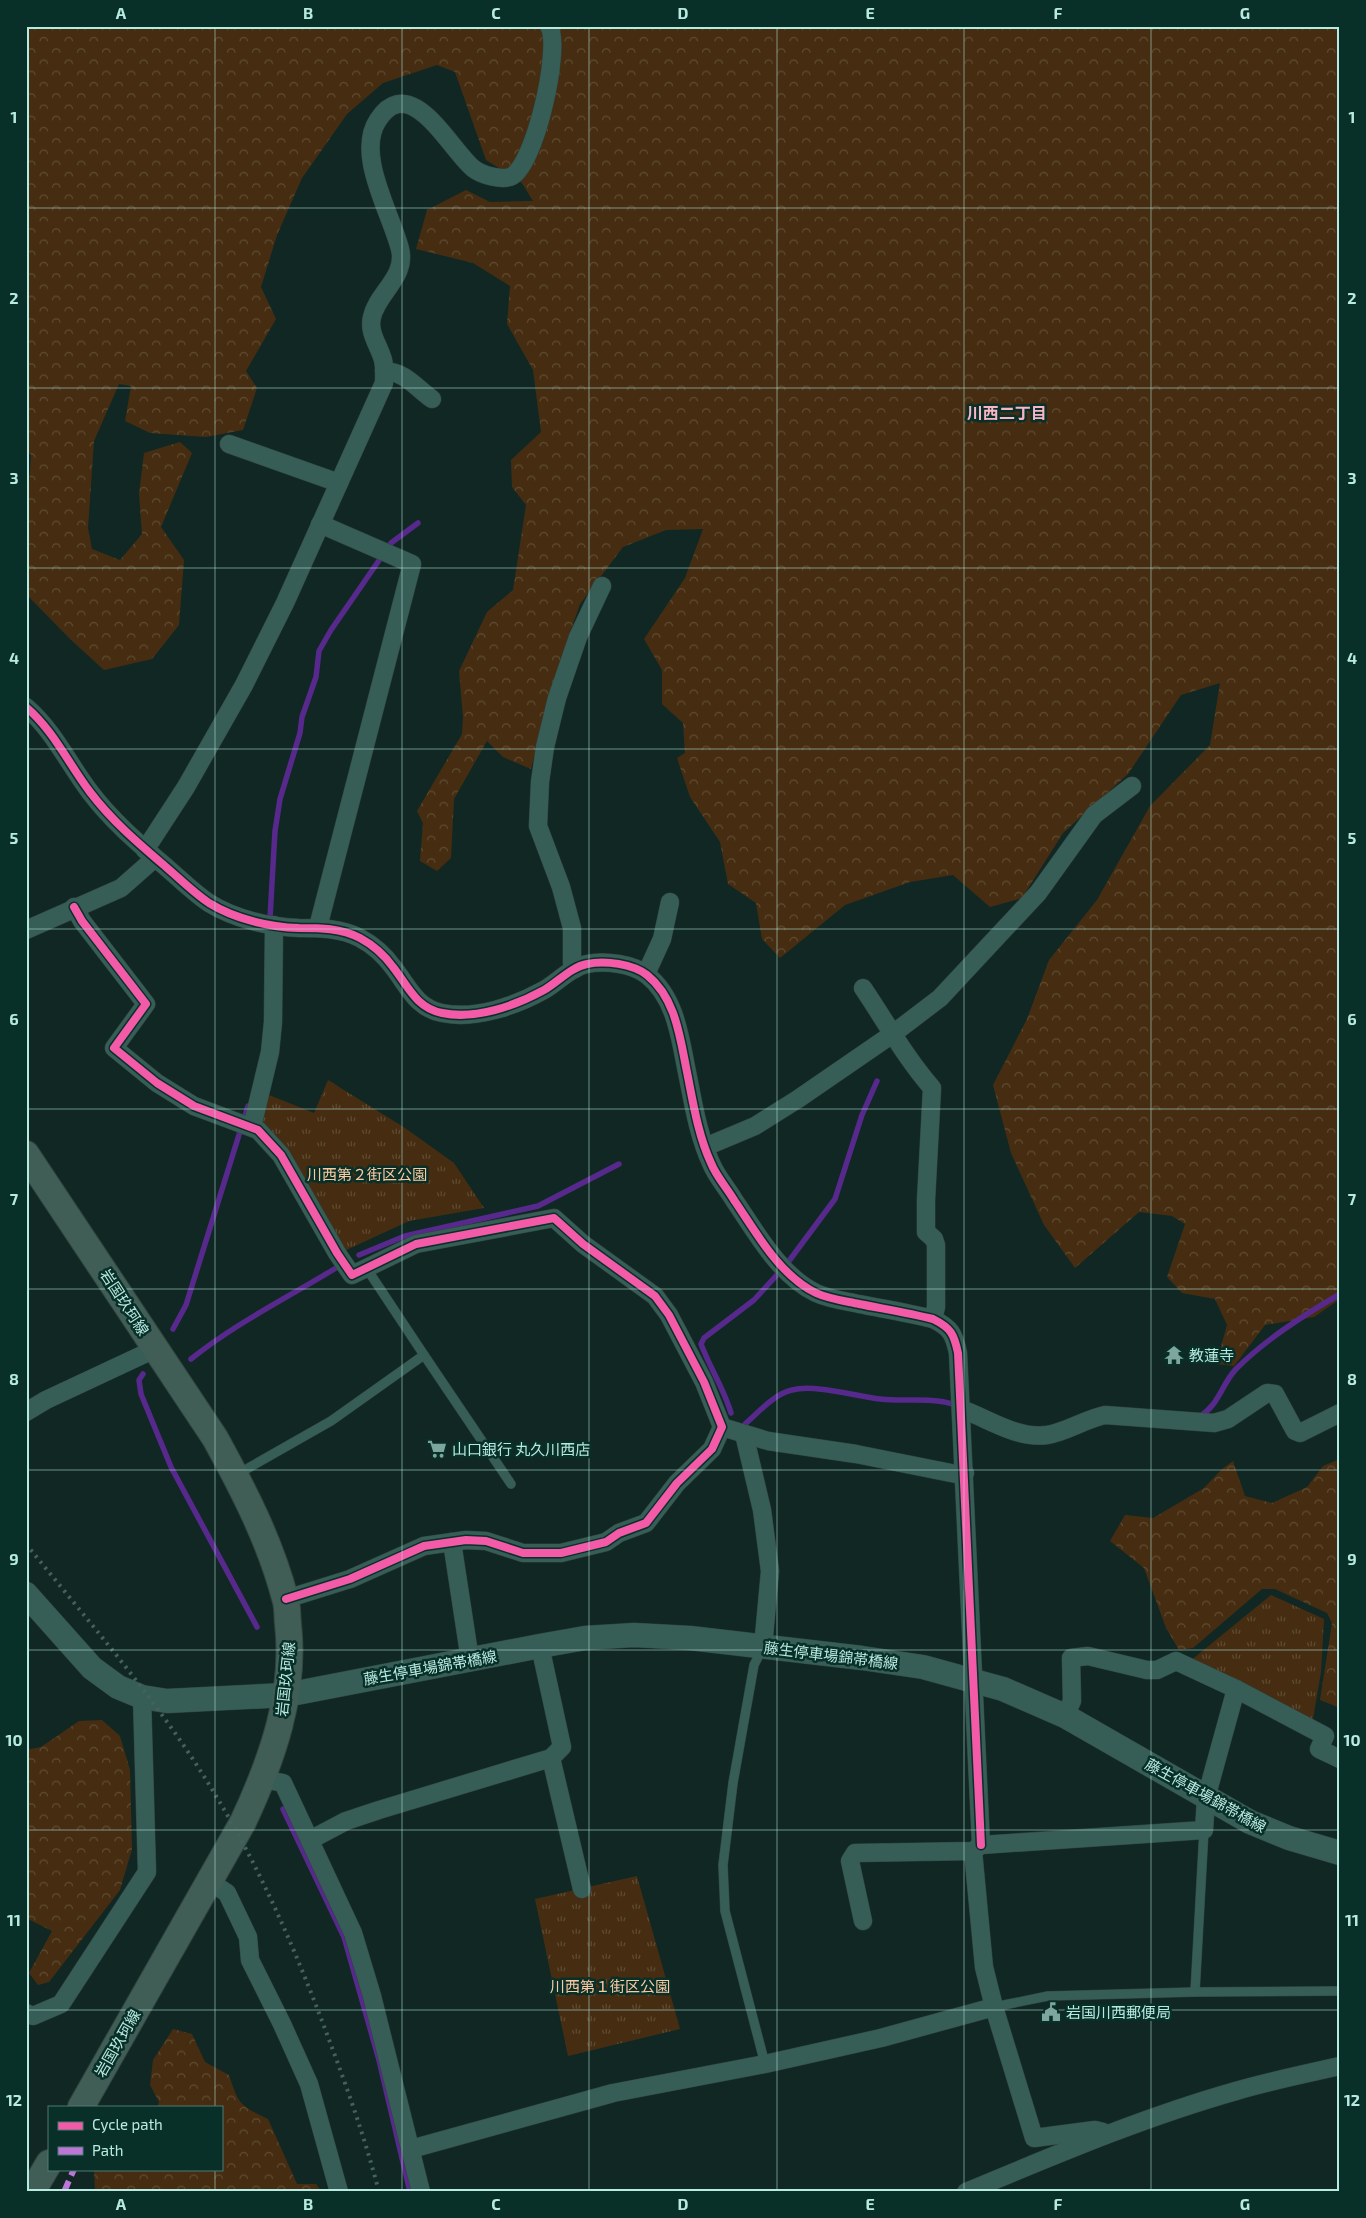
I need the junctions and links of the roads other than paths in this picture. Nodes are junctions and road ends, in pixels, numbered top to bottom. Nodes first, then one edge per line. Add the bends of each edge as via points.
1 (549, 26) edge
2 (384, 371) junction
3 (432, 399) dead end
4 (229, 444) dead end
5 (339, 483) junction
6 (320, 524) junction
7 (602, 586) dead end
8 (26, 707) edge
9 (1132, 786) dead end
10 (150, 854) junction
11 (670, 902) dead end
12 (74, 907) junction
13 (274, 925) junction
14 (318, 927) junction
15 (26, 930) edge
16 (575, 969) junction
17 (646, 974) junction
18 (863, 988) dead end
19 (900, 1044) junction
20 (246, 1125) junction
21 (705, 1147) junction
22 (26, 1154) edge
23 (367, 1269) junction
24 (933, 1319) junction
25 (155, 1349) junction
26 (424, 1355) junction
27 (962, 1411) junction
28 (26, 1412) edge
29 (1340, 1413) edge
30 (722, 1427) junction
31 (744, 1434) junction
32 (965, 1473) junction
33 (236, 1476) junction
34 (511, 1484) dead end
35 (452, 1542) junction
36 (26, 1594) edge
37 (286, 1599) junction
38 (540, 1646) junction
39 (763, 1647) junction
40 (470, 1660) junction
41 (974, 1680) junction
42 (1236, 1689) junction
43 (286, 1696) junction
44 (142, 1697) junction
45 (1066, 1716) junction
46 (551, 1758) junction
47 (1340, 1759) edge
48 (263, 1779) junction
49 (1206, 1798) junction
50 (1204, 1830) junction
51 (310, 1840) junction
52 (977, 1848) junction
53 (1340, 1853) edge
54 (209, 1880) junction
55 (582, 1889) dead end
56 (863, 1921) dead end
57 (1340, 1991) edge
58 (1195, 1992) junction
59 (994, 2007) junction
60 (26, 2013) edge
61 (765, 2064) junction
62 (1340, 2066) edge
63 (82, 2106) edge
64 (1108, 2134) junction
65 (411, 2148) junction
66 (48, 2165) edge
67 (32, 2192) edge
68 (339, 2192) edge
69 (421, 2192) edge
70 (966, 2192) edge

1 - 2 street via 554,45 547,88 529,154 519,171 510,177 487,176 473,169 428,116 414,108 400,104 388,109 378,120 370,140 371,162 401,252 399,269 376,305 372,318 372,335 383,359
2 - 3 street via 396,371
2 - 5 street via 384,383
4 - 5 street
5 - 6 street
6 - 10 street via 244,685
6 - 14 street via 412,564
7 - 16 street via 578,636 557,698 540,782 538,826 561,887 572,928 572,963
8 - 10 street via 54,737 88,790 113,820
9 - 19 street via 1094,815 1038,893
10 - 12 street via 121,888
10 - 13 street via 211,904 240,917
11 - 17 street via 662,939
12 - 15 street
12 - 20 street via 146,1004 114,1048 157,1083 194,1106
13 - 14 street
13 - 20 street via 270,1052
14 - 16 street via 359,937 394,967 412,995 426,1008 444,1014 506,1007 543,990
16 - 17 street via 587,964 610,964 630,966
17 - 21 street via 667,999 677,1024
18 - 19 street
19 - 21 street via 755,1126
19 - 24 street via 932,1088 926,1232 936,1245 936,1308
20 - 23 street via 258,1130 281,1155 346,1269 352,1275
21 - 24 street via 712,1166 783,1267 818,1294
22 - 25 main road, 岩国玖珂線
23 - 26 lane
23 - 30 street via 416,1244 554,1218 583,1244 655,1296 700,1374
24 - 27 street via 945,1325 955,1337
25 - 28 street
25 - 33 main road, 岩国玖珂線 via 215,1438
26 - 33 lane via 323,1426
26 - 34 lane
27 - 29 street via 1033,1436 1048,1435 1106,1415 1214,1423 1228,1419 1267,1393 1275,1394 1295,1431 1300,1433
27 - 32 street
30 - 31 street
30 - 35 street via 712,1449 677,1483 646,1523 619,1533 606,1542 561,1553 523,1554 486,1541
31 - 32 street via 768,1441
31 - 39 street via 762,1510 770,1572
32 - 41 street
33 - 37 main road, 岩国玖珂線 via 263,1532
35 - 37 street via 424,1546 350,1579
35 - 40 street
36 - 44 main road, 藤生停車場錦帯橋線 via 92,1668 118,1686
37 - 43 main road, 岩国玖珂線 via 291,1649
38 - 39 main road, 藤生停車場錦帯橋線 via 585,1638 634,1635
38 - 40 main road, 藤生停車場錦帯橋線
38 - 46 street via 562,1747
39 - 41 main road, 藤生停車場錦帯橋線 via 922,1666
39 - 61 lane via 754,1665 748,1695 723,1865 725,1911
40 - 43 main road, 藤生停車場錦帯橋線
41 - 45 main road, 藤生停車場錦帯橋線
41 - 52 street
42 - 45 street via 1176,1661 1158,1670 1147,1670 1088,1656 1071,1658 1072,1702
42 - 47 street via 1325,1736 1319,1749
42 - 49 street
43 - 44 main road, 藤生停車場錦帯橋線 via 203,1701
43 - 48 main road, 岩国玖珂線 via 277,1739
44 - 60 street via 147,1872 61,2004 33,2016
45 - 49 main road, 藤生停車場錦帯橋線
46 - 51 street via 371,1812
46 - 55 street
48 - 51 street via 283,1783
48 - 54 main road, 岩国玖珂線 via 243,1822
49 - 50 street
49 - 53 main road, 藤生停車場錦帯橋線 via 1250,1822
50 - 52 street
50 - 58 lane
51 - 65 street via 353,1933
52 - 56 street via 855,1853 850,1861
52 - 59 street via 984,1967
54 - 63 main road, 岩国玖珂線
54 - 68 street via 227,1893 248,1936 250,1960 309,2084
57 - 58 lane
58 - 59 lane via 1048,1996
59 - 61 street via 881,2038
59 - 64 street via 1034,2138 1095,2130
61 - 65 street via 613,2093
62 - 64 street via 1236,2091
64 - 70 street
65 - 69 street
66 - 67 main road

